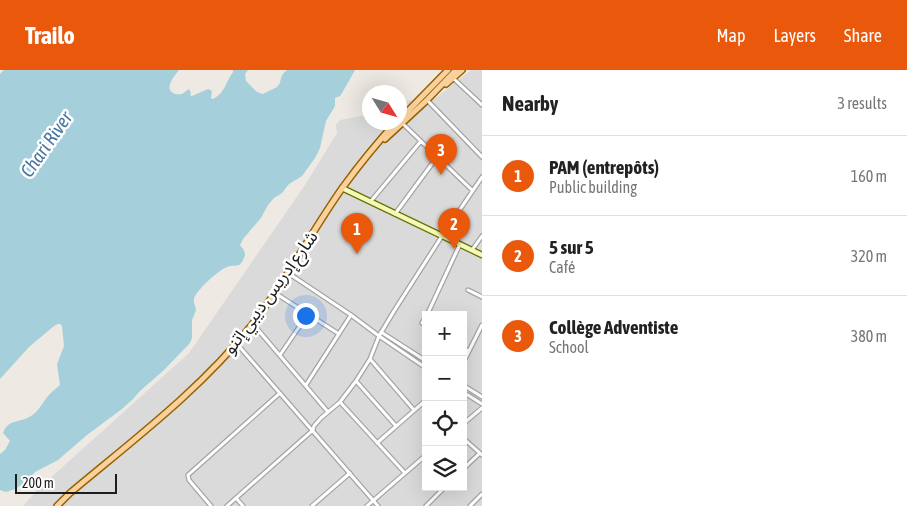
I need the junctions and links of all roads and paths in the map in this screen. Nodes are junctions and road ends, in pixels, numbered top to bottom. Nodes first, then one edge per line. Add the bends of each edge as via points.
1 (444, 70) edge
2 (448, 70) edge
3 (456, 70) edge
4 (462, 70) edge
5 (453, 78) junction
6 (430, 93) junction
7 (427, 100) junction
8 (482, 105) edge
9 (407, 115) edge
10 (407, 116) edge
11 (407, 127) edge
12 (389, 130) edge
13 (394, 130) edge
14 (421, 141) junction
15 (378, 144) junction
16 (437, 157) junction
17 (482, 157) edge
18 (482, 177) edge
19 (342, 188) junction
20 (472, 190) junction
21 (370, 202) junction
22 (395, 214) junction
23 (442, 236) junction
24 (482, 236) edge
25 (460, 244) junction
26 (472, 250) junction
27 (482, 255) edge
28 (288, 273) junction
29 (468, 290) dead end
30 (275, 292) junction
31 (482, 297) edge
32 (428, 311) edge
33 (308, 314) junction
34 (351, 315) junction
35 (253, 324) junction
36 (482, 325) edge
37 (382, 332) junction
38 (339, 334) junction
39 (379, 336) junction
40 (237, 344) junction
41 (469, 351) joint
42 (280, 355) junction
43 (466, 356) edge
44 (419, 357) junction
45 (370, 359) junction
46 (422, 359) edge
47 (416, 361) junction
48 (422, 365) edge
49 (356, 381) junction
50 (306, 385) junction
51 (467, 388) edge
52 (280, 392) junction
53 (467, 395) edge
54 (482, 397) edge
55 (425, 401) edge
56 (340, 402) junction
57 (482, 404) edge
58 (482, 408) edge
59 (414, 410) junction
60 (328, 412) junction
61 (467, 421) edge
62 (396, 426) junction
63 (313, 430) junction
64 (467, 442) edge
65 (377, 443) junction
66 (481, 454) edge
67 (422, 458) edge
68 (467, 466) edge
69 (404, 472) junction
70 (350, 473) junction
71 (441, 491) edge
72 (482, 494) edge
73 (236, 498) junction
74 (373, 500) junction
75 (57, 506) edge
76 (211, 506) edge
77 (227, 506) edge
78 (243, 506) edge
79 (312, 506) edge
80 (366, 506) edge
81 (378, 506) edge
82 (426, 506) edge
83 (470, 506) edge

1 - 6 main road
2 - 6 main road, شارع إدريس ديبي إتنو
3 - 6 main road, شارع إدريس ديبي إتنو
4 - 5 main road
5 - 6 main road
5 - 8 street
6 - 7 main road, شارع إدريس ديبي إتنو
6 - 9 main road, شارع إدريس ديبي إتنو
7 - 10 main road, شارع إدريس ديبي إتنو
7 - 17 street
11 - 14 street
12 - 15 main road, شارع إدريس ديبي إتنو
13 - 15 main road, شارع إدريس ديبي إتنو
14 - 16 street
14 - 21 street
15 - 19 main road, شارع إدريس ديبي إتنو
16 - 20 street
16 - 22 street
18 - 20 street
19 - 21 street
19 - 28 main road, شارع إدريس ديبي إتنو
20 - 23 street
21 - 22 street
22 - 23 street
23 - 25 street
23 - 37 street
24 - 26 street
25 - 26 street
25 - 32 street
26 - 27 street
28 - 30 main road, شارع إدريس ديبي إتنو
28 - 34 street
29 - 31 street
30 - 33 street
30 - 35 main road, شارع إدريس ديبي إتنو
33 - 38 street
33 - 42 street
34 - 38 street
34 - 39 street
35 - 40 main road, شارع إدريس ديبي إتنو
35 - 42 street
36 - 41 street
37 - 39 street
37 - 44 street
38 - 50 street
39 - 45 street
39 - 47 street
40 - 52 street
40 - 75 main road, شارع إدريس ديبي إتنو via 180,400
41 - 43 street
42 - 50 street
44 - 46 street
44 - 47 street
45 - 49 street
45 - 59 street
47 - 48 street
49 - 56 street
49 - 62 street
50 - 60 street
51 - 54 street
52 - 63 street
52 - 76 street via 188,475
53 - 57 street
55 - 59 street
56 - 60 street
56 - 65 street
58 - 61 street
59 - 62 street
60 - 63 street
62 - 65 street
63 - 70 street
63 - 73 street
64 - 66 street
65 - 69 street
66 - 68 street
67 - 69 street
69 - 74 street
70 - 74 street
70 - 79 street
71 - 82 street
72 - 83 street
73 - 77 street
73 - 78 street
74 - 80 street
74 - 81 street

